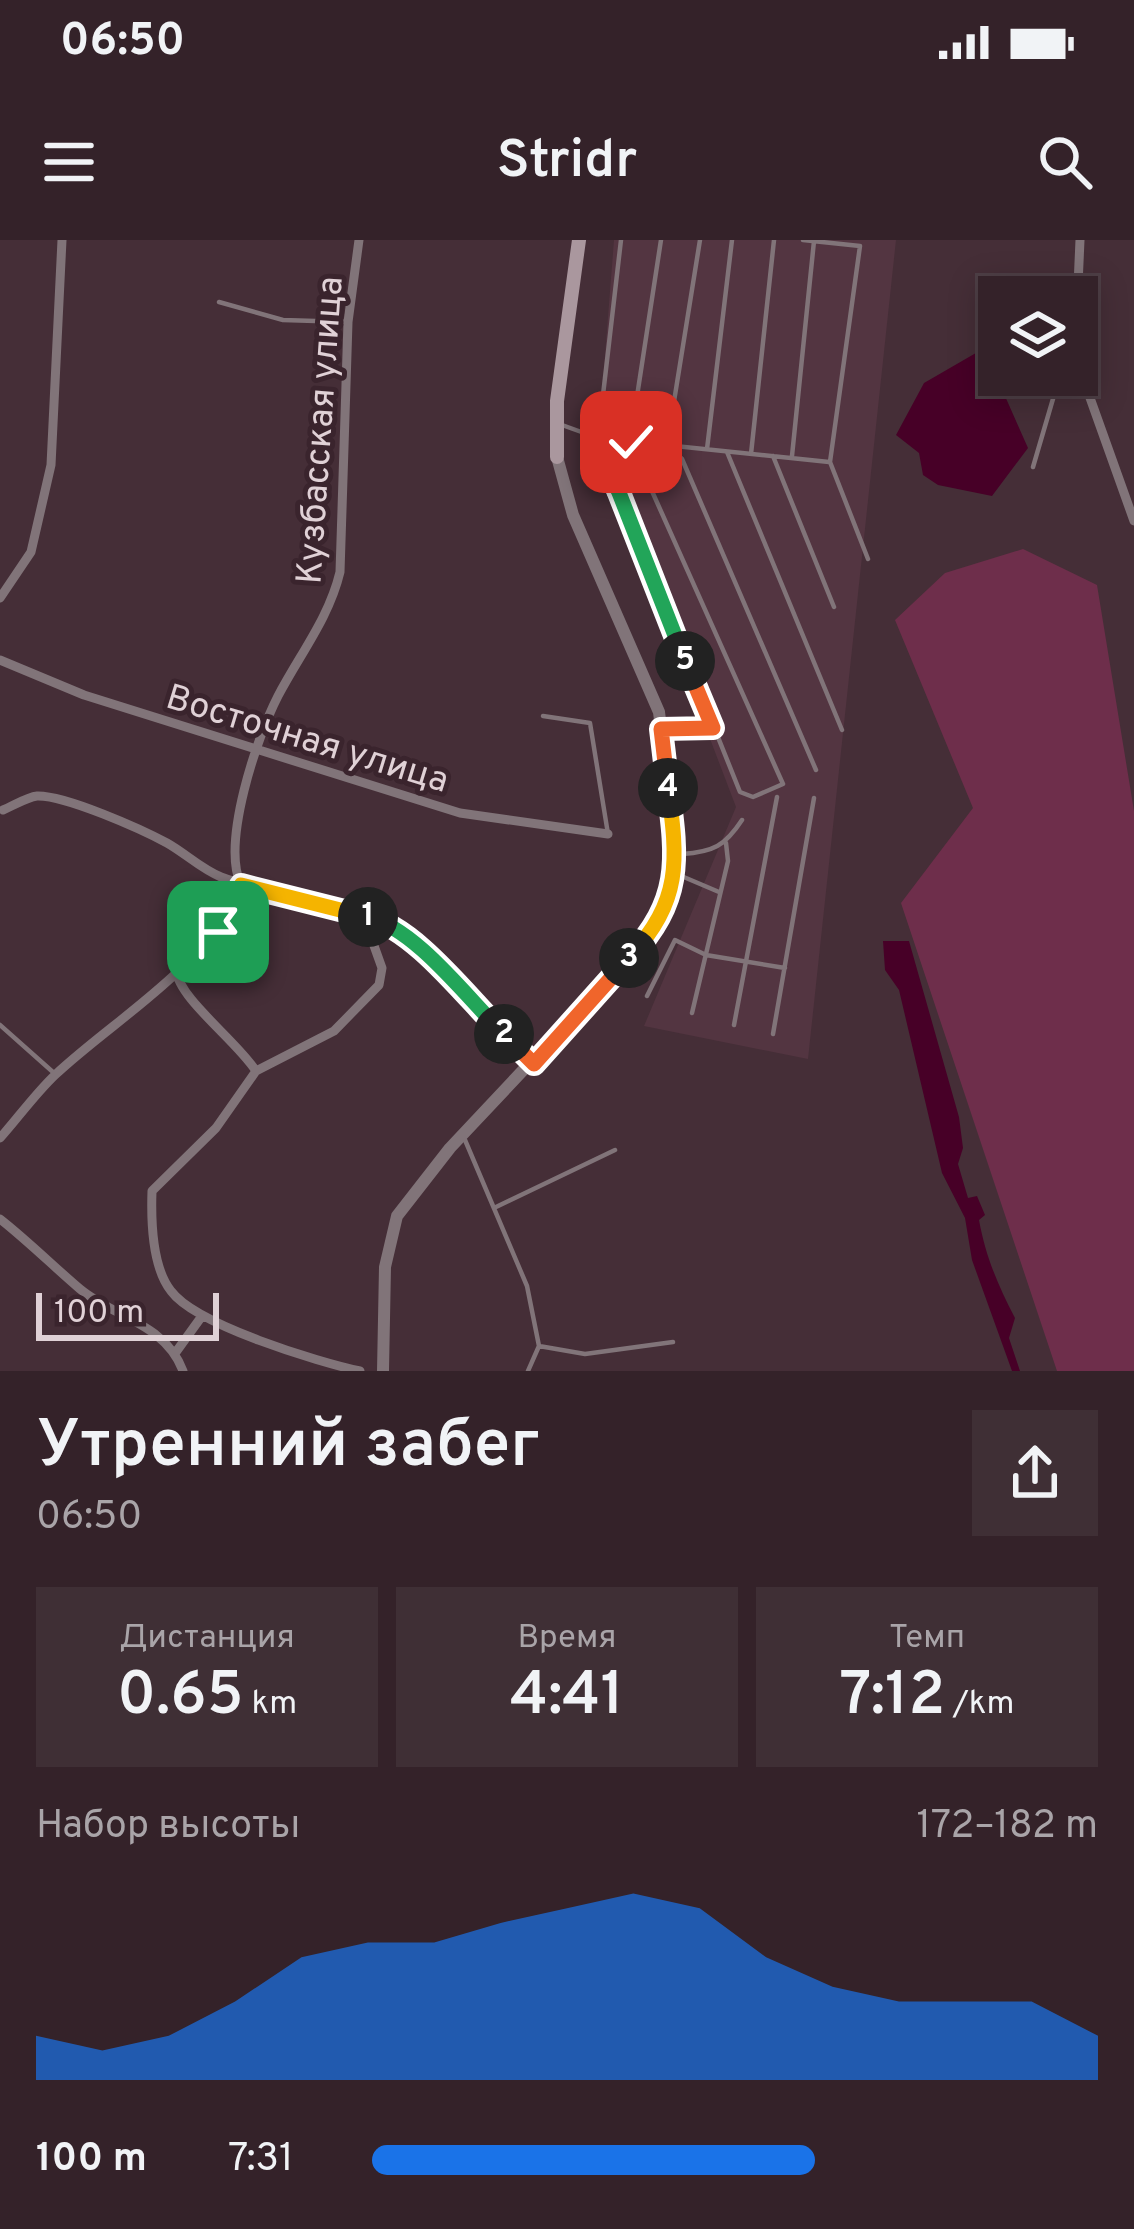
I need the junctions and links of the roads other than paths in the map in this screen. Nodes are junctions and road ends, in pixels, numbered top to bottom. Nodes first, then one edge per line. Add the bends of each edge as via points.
1 (62, 240) edge
2 (359, 240) edge
3 (579, 240) edge
4 (621, 240) edge
5 (661, 240) edge
6 (700, 240) edge
7 (732, 240) edge
8 (774, 240) edge
9 (803, 240) edge
10 (1080, 240) edge
11 (814, 241) edge
12 (1078, 276) edge
13 (219, 302) dead end
14 (348, 322) junction
15 (1054, 396) edge
16 (1089, 396) edge
17 (557, 423) junction
18 (598, 438) junction
19 (631, 442) junction
20 (667, 446) junction
21 (707, 449) junction
22 (727, 452) junction
23 (752, 454) junction
24 (772, 456) junction
25 (557, 457) joint
26 (792, 458) junction
27 (830, 462) junction
28 (1034, 467) dead end
29 (1134, 521) edge
30 (868, 559) dead end
31 (0, 598) edge
32 (834, 607) dead end
33 (0, 660) edge
34 (543, 716) dead end
35 (713, 728) junction
36 (661, 729) junction
37 (842, 730) dead end
38 (258, 750) junction
39 (816, 770) dead end
40 (777, 797) dead end
41 (814, 798) dead end
42 (3, 810) dead end
43 (742, 820) dead end
44 (608, 834) joint
45 (726, 843) junction
46 (676, 854) junction
47 (674, 873) junction
48 (241, 885) junction
49 (721, 893) junction
50 (363, 915) junction
51 (706, 955) junction
52 (746, 962) junction
53 (784, 968) junction
54 (176, 970) junction
55 (647, 996) dead end
56 (692, 1013) dead end
57 (0, 1025) edge
58 (734, 1025) dead end
59 (773, 1034) dead end
60 (534, 1064) junction
61 (256, 1071) junction
62 (56, 1074) junction
63 (463, 1135) junction
64 (0, 1138) edge
65 (615, 1150) dead end
66 (496, 1207) junction
67 (4, 1222) edge
68 (0, 1236) edge
69 (202, 1316) junction
70 (673, 1342) dead end
71 (539, 1346) junction
72 (176, 1352) junction
73 (183, 1371) edge
74 (360, 1371) edge
75 (383, 1371) edge
76 (528, 1371) edge

1 - 31 street via 51,464 31,552
2 - 14 street, Кузбасская улица
3 - 17 main road
4 - 18 lane
5 - 19 lane
6 - 20 lane
7 - 21 lane
8 - 23 lane
9 - 11 lane
10 - 12 street
11 - 26 lane
11 - 27 lane via 860,246
13 - 14 lane via 283,320
14 - 38 street, Кузбасская улица via 340,572 333,605 275,701
15 - 28 lane
16 - 29 street
17 - 18 lane
17 - 25 main road
18 - 19 lane
18 - 35 lane
19 - 20 lane
19 - 35 lane via 783,784 753,797 740,792
20 - 21 lane
20 - 39 lane via 682,459
21 - 22 lane
22 - 23 lane
22 - 37 lane
23 - 24 lane
24 - 26 lane
24 - 32 lane
25 - 36 street
26 - 27 lane
27 - 30 lane
33 - 38 street, Восточная улица
34 - 44 lane via 590,723
35 - 36 lane
36 - 46 street
38 - 44 street, Восточная улица via 460,813
38 - 48 street, Кузбасская улица via 239,815 233,869
40 - 52 lane
41 - 53 lane
42 - 48 street via 36,796 63,802 164,842
43 - 45 lane
45 - 46 lane
45 - 49 lane
46 - 47 street
47 - 49 lane
47 - 60 street via 656,929
48 - 50 street
48 - 54 street via 218,932
49 - 51 lane
50 - 60 street via 425,949
50 - 61 street via 382,968 379,985 334,1031
51 - 52 lane
51 - 55 lane via 675,940
51 - 56 lane
52 - 53 lane
52 - 58 lane
53 - 59 lane
54 - 61 street via 185,995
54 - 62 street
57 - 62 lane
60 - 63 street
61 - 69 street via 216,1128 152,1191 161,1270 170,1290
62 - 64 street
63 - 66 lane
63 - 75 street via 397,1216 385,1267
65 - 66 lane
66 - 71 lane via 527,1286
67 - 68 street
67 - 72 street via 86,1294 136,1319
69 - 72 street
69 - 74 street
70 - 71 lane via 584,1354
71 - 76 lane
72 - 73 street

